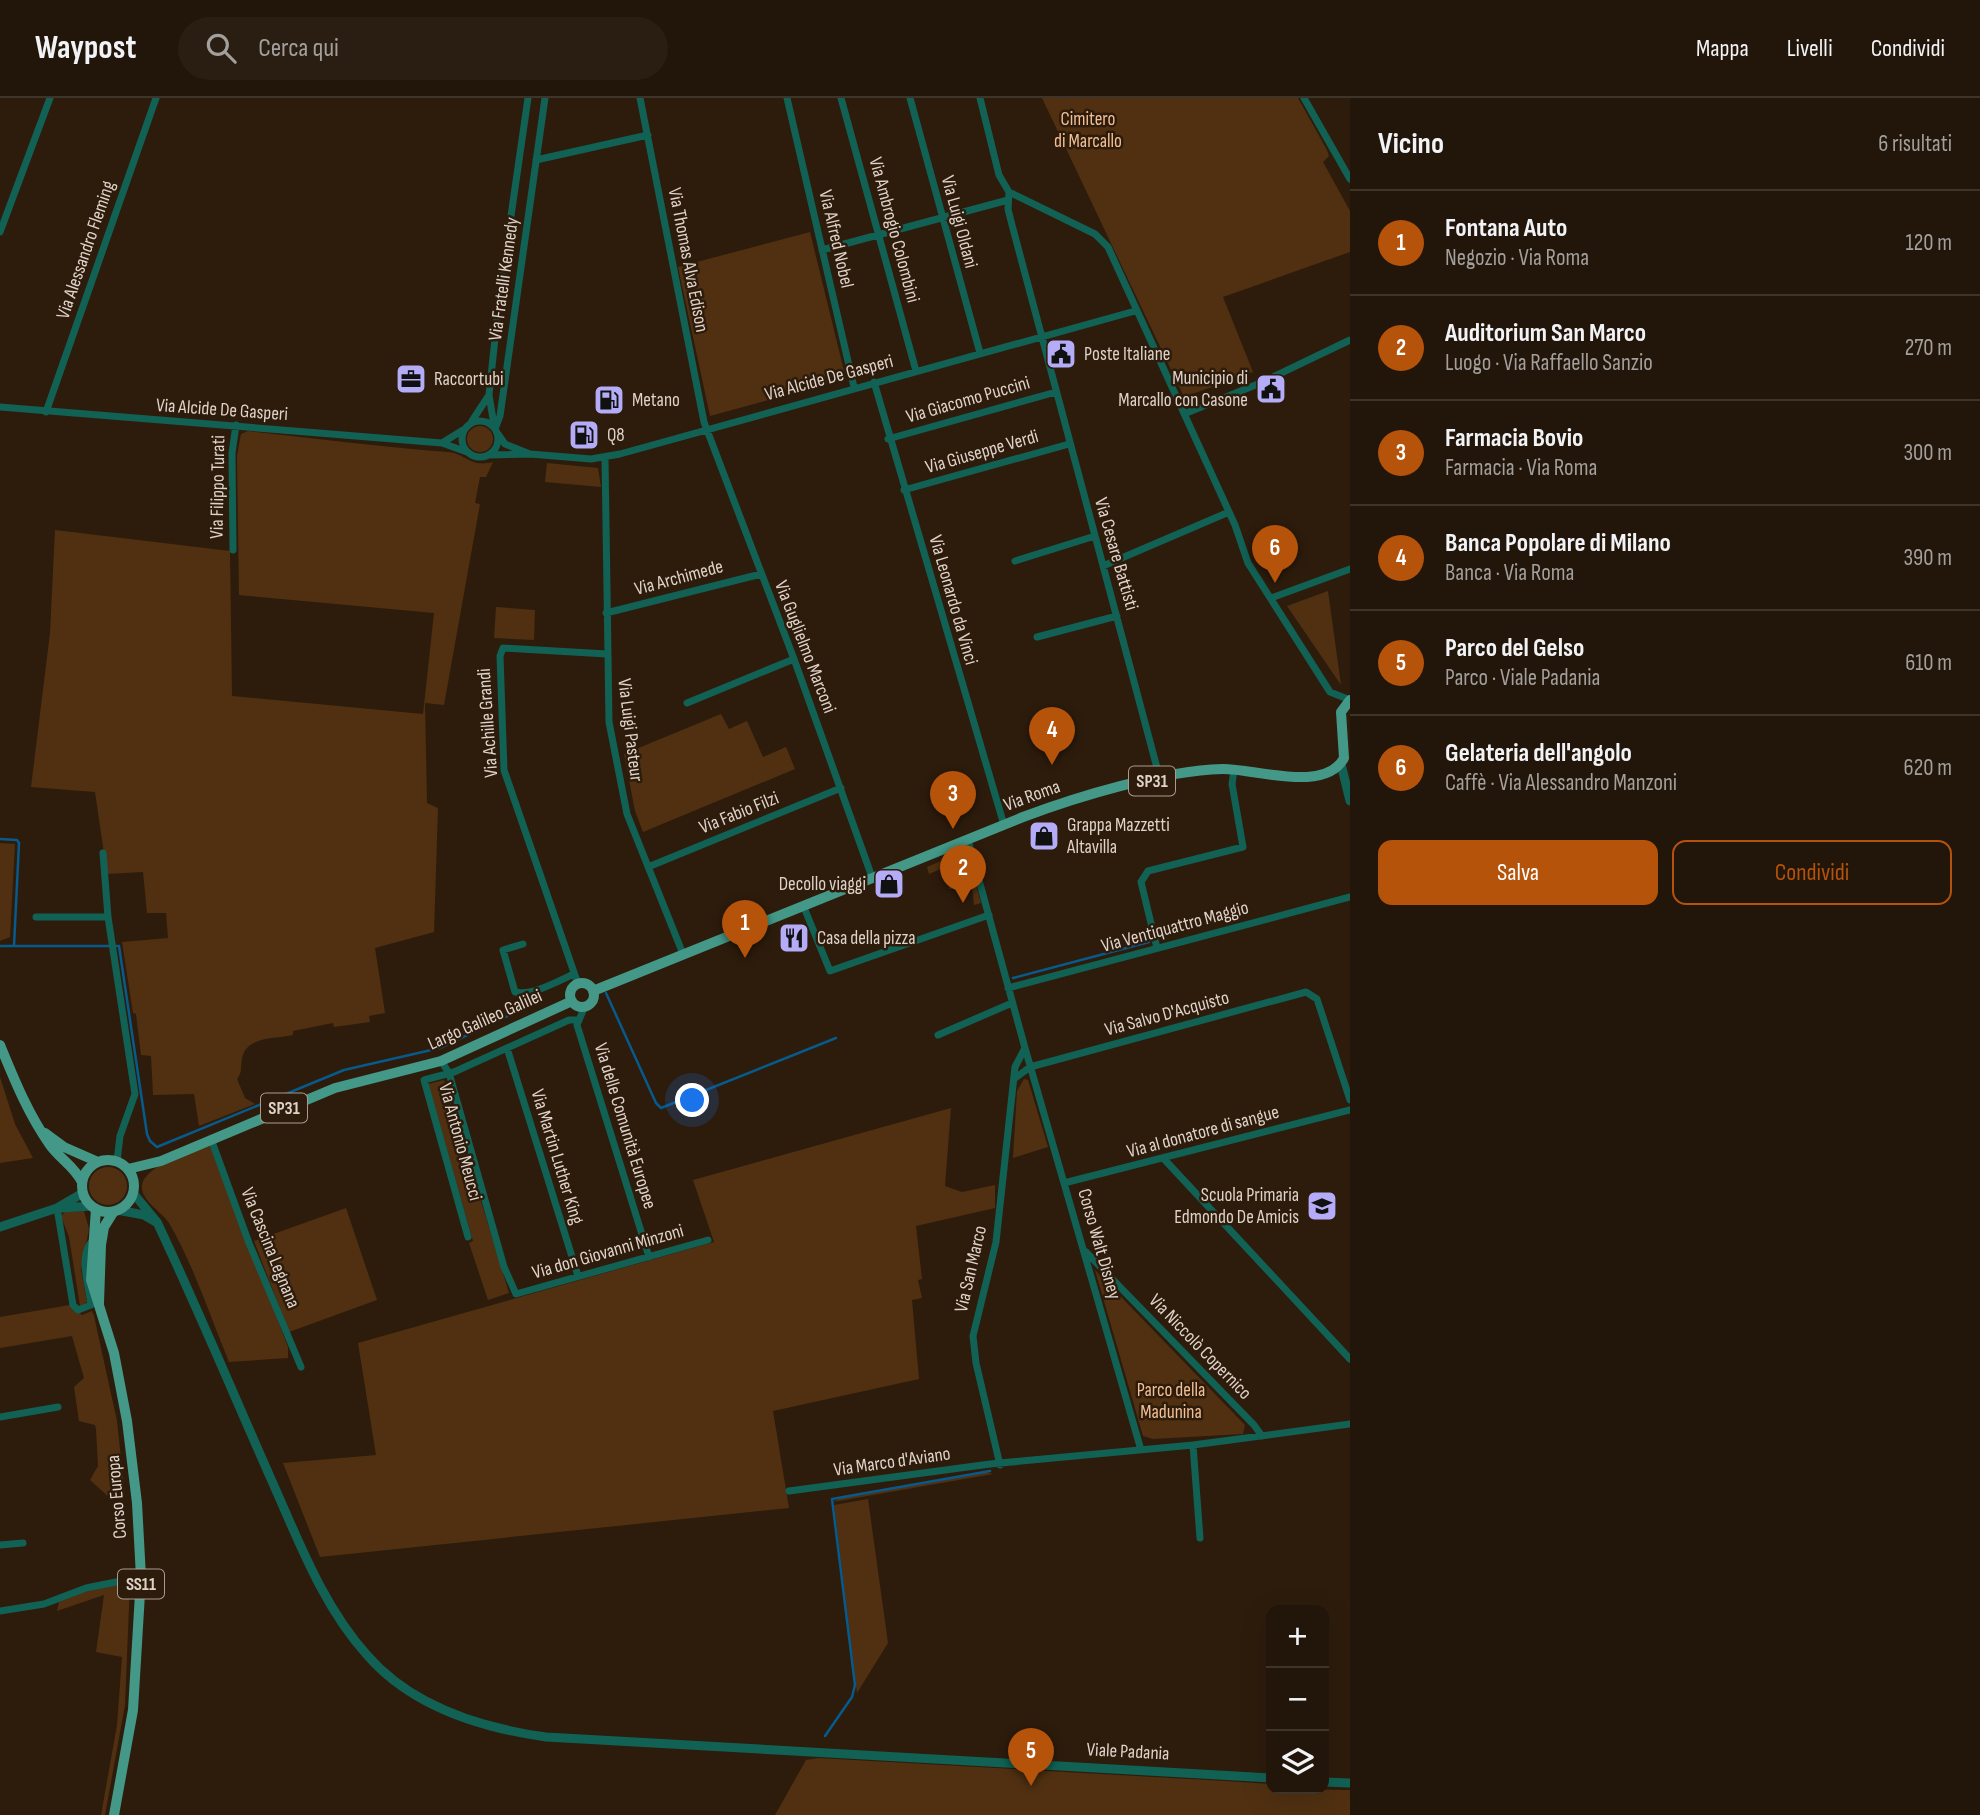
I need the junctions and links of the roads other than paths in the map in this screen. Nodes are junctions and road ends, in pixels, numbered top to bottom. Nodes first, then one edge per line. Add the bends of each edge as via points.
1 (50, 98) edge
2 (156, 98) edge
3 (528, 98) edge
4 (545, 98) edge
5 (640, 98) edge
6 (786, 98) edge
7 (841, 98) edge
8 (910, 98) edge
9 (980, 98) edge
10 (1304, 98) edge
11 (648, 135) junction
12 (536, 160) junction
13 (1350, 179) edge
14 (1008, 196) junction
15 (942, 218) junction
16 (0, 232) edge
17 (878, 234) junction
18 (822, 250) junction
19 (1135, 311) junction
20 (1042, 337) junction
21 (1350, 340) edge
22 (979, 353) junction
23 (916, 371) junction
24 (874, 382) junction
25 (854, 387) junction
26 (1056, 392) junction
27 (489, 395) junction
28 (0, 407) edge
29 (46, 412) junction
30 (1184, 414) junction
31 (236, 425) junction
32 (468, 425) junction
33 (706, 429) junction
34 (496, 431) junction
35 (888, 439) junction
36 (442, 443) junction
37 (1069, 444) junction
38 (469, 453) junction
39 (530, 454) junction
40 (489, 455) junction
41 (605, 457) junction
42 (904, 490) junction
43 (1229, 512) junction
44 (1095, 537) junction
45 (233, 550) dead end
46 (1015, 561) dead end
47 (1103, 566) junction
48 (1350, 569) edge
49 (761, 574) junction
50 (1271, 598) junction
51 (606, 613) junction
52 (1117, 616) junction
53 (1037, 637) dead end
54 (607, 654) junction
55 (794, 659) junction
56 (1350, 700) edge
57 (687, 703) dead end
58 (1341, 764) junction
59 (1234, 770) junction
60 (1160, 779) junction
61 (841, 788) junction
62 (1350, 802) edge
63 (1004, 825) junction
64 (968, 840) junction
65 (103, 853) dead end
66 (648, 867) junction
67 (872, 877) junction
68 (1350, 897) edge
69 (803, 905) junction
70 (989, 915) junction
71 (36, 917) dead end
72 (108, 917) junction
73 (523, 944) dead end
74 (1157, 948) junction
75 (683, 954) junction
76 (576, 979) junction
77 (1008, 988) junction
78 (593, 990) junction
79 (572, 1001) junction
80 (1012, 1003) junction
81 (585, 1006) junction
82 (577, 1020) junction
83 (938, 1035) dead end
84 (0, 1045) edge
85 (507, 1048) junction
86 (1025, 1048) junction
87 (441, 1061) junction
88 (1030, 1067) junction
89 (412, 1068) joint
90 (449, 1073) junction
91 (1014, 1079) junction
92 (1350, 1100) edge
93 (1350, 1110) edge
94 (40, 1129) junction
95 (211, 1139) junction
96 (1164, 1159) junction
97 (117, 1161) junction
98 (161, 1161) junction
99 (97, 1162) junction
100 (128, 1169) junction
101 (1065, 1183) junction
102 (83, 1187) junction
103 (133, 1191) junction
104 (57, 1208) junction
105 (94, 1208) junction
106 (115, 1210) junction
107 (157, 1222) junction
108 (0, 1227) edge
109 (468, 1237) dead end
110 (708, 1240) dead end
111 (92, 1241) junction
112 (1085, 1251) junction
113 (649, 1256) junction
114 (578, 1276) junction
115 (99, 1303) junction
116 (1350, 1359) edge
117 (301, 1367) dead end
118 (58, 1407) dead end
119 (0, 1417) edge
120 (1350, 1424) edge
121 (1262, 1436) junction
122 (1193, 1445) junction
123 (1141, 1450) junction
124 (1000, 1465) junction
125 (789, 1491) dead end
126 (1200, 1538) dead end
127 (23, 1542) dead end
128 (0, 1545) edge
129 (141, 1577) junction
130 (0, 1611) edge
131 (1266, 1779) edge
132 (1329, 1782) edge
133 (1350, 1783) edge
134 (114, 1815) edge

1 - 16 street
2 - 29 street, Via Alessandro Fleming
3 - 27 street, Via Fratelli Kennedy
4 - 12 street, Via Fratelli Kennedy
5 - 11 street, Via Thomas Alva Edison
6 - 18 street, Via Alfred Nobel
7 - 17 street, Via Ambrogio Colombini
8 - 15 street, Via Luigi Oldani
9 - 14 street
10 - 13 street
11 - 12 street
11 - 33 street, Via Thomas Alva Edison
12 - 34 street, Via Fratelli Kennedy
14 - 15 street
14 - 19 street via 1103,240
14 - 20 street, Via Cesare Battisti
15 - 17 street
15 - 22 street, Via Luigi Oldani
17 - 18 street
17 - 23 street, Via Ambrogio Colombini
18 - 25 street, Via Alfred Nobel
19 - 20 street, Via Alcide De Gasperi
19 - 30 street
20 - 22 street, Via Alcide De Gasperi
20 - 26 street, Via Cesare Battisti
21 - 30 street
22 - 23 street, Via Alcide De Gasperi
23 - 24 street, Via Alcide De Gasperi
24 - 25 street, Via Alcide De Gasperi
24 - 35 street, Via Leonardo da Vinci
25 - 33 street, Via Alcide De Gasperi
26 - 35 street, Via Giacomo Puccini
26 - 37 street, Via Cesare Battisti
27 - 32 street, Via Fratelli Kennedy
27 - 34 street, Via Fratelli Kennedy
28 - 29 street, Via Alcide De Gasperi
29 - 31 street, Via Alcide De Gasperi
30 - 43 street
31 - 36 street, Via Alcide De Gasperi
31 - 45 street, Via Filippo Turati
32 - 34 street via 482,421
32 - 36 street
32 - 38 street via 462,438
33 - 41 street, Via Alcide De Gasperi
33 - 49 street, Via Guglielmo Marconi
34 - 39 street, Via Alcide De Gasperi via 505,444
34 - 40 street via 498,443
35 - 42 street, Via Leonardo da Vinci
36 - 38 street, Via Alcide De Gasperi
37 - 42 street, Via Giuseppe Verdi
37 - 44 street, Via Cesare Battisti
38 - 40 street
39 - 40 street, Via Alcide De Gasperi
39 - 41 street, Via Alcide De Gasperi
41 - 51 street, Via Luigi Pasteur
42 - 63 street, Via Leonardo da Vinci
43 - 47 street
43 - 50 street via 1248,563
44 - 46 street
44 - 47 street, Via Cesare Battisti
47 - 52 street, Via Cesare Battisti
48 - 50 street
49 - 51 street, Via Archimede
49 - 55 street, Via Guglielmo Marconi
50 - 56 street via 1330,692
51 - 54 street, Via Luigi Pasteur
52 - 53 street
52 - 60 street, Via Cesare Battisti
54 - 66 street, Via Luigi Pasteur via 608,713 626,814
54 - 76 street, Via Achille Grandi via 503,648 500,656 503,770
55 - 57 street
55 - 61 street, Via Guglielmo Marconi
56 - 58 main road via 1343,708
58 - 59 main road, Via Roma / SP31 via 1320,776
58 - 62 street
59 - 60 main road, Via Roma / SP31
59 - 74 street via 1232,784 1243,847 1148,871 1144,876 1142,889
60 - 63 main road, Via Roma / SP31 via 1091,794
61 - 66 street, Via Fabio Filzi
61 - 67 street, Via Guglielmo Marconi
63 - 64 main road, Via Roma / SP31
64 - 67 main road, Via Roma / SP31
64 - 70 street
65 - 72 street
66 - 75 street, Via Luigi Pasteur
67 - 69 main road, Via Roma / SP31
68 - 74 street, Via Ventiquattro Maggio
69 - 70 street via 830,971
69 - 75 main road, Via Roma / SP31
70 - 77 street
71 - 72 street
72 - 97 street via 135,1094 120,1136
73 - 76 street via 503,950 515,992
74 - 77 street, Via Ventiquattro Maggio
75 - 78 main road, Via Roma / SP31
76 - 78 main road
76 - 79 main road
77 - 80 street
78 - 81 main road via 592,1002
79 - 81 main road
79 - 87 main road, Largo Galileo Galilei / SP31
80 - 83 street
80 - 86 street
81 - 82 street
82 - 85 street, Largo Galileo Galilei
82 - 113 street, Via delle Comunità Europee
84 - 94 main road
85 - 90 street, Largo Galileo Galilei
85 - 114 street, Via Martin Luther King
86 - 88 street, Corso Walt Disney
86 - 91 street, Via San Marco via 1018,1057
87 - 89 main road, Largo Galileo Galilei / SP31
87 - 90 street
88 - 91 street
88 - 92 street, Via Salvo D'Acquisto via 1311,993 1317,999
88 - 101 street, Corso Walt Disney
89 - 95 main road, Via Antonio Meucci / SP31 via 335,1088
90 - 109 street, Via Antonio Meucci via 423,1083
90 - 114 street, Via don Giovanni Minzoni via 503,1267 516,1294
91 - 124 street, Via San Marco via 996,1242 973,1336
93 - 96 street, Via al donatore di sangue
94 - 99 main road
94 - 102 main road via 77,1172
95 - 98 main road, Via Antonio Meucci / SP31
95 - 117 street, Via Cascina Legnana
96 - 101 street, Via al donatore di sangue
96 - 116 street
97 - 99 main road
97 - 100 main road
98 - 100 main road, Via Antonio Meucci / SP31
98 - 103 main road, Via Antonio Meucci / SP31 via 144,1173
99 - 102 main road via 90,1167
100 - 103 main road
101 - 112 street, Corso Walt Disney
102 - 104 street
102 - 105 main road
103 - 106 main road, SS11 via 124,1206
103 - 107 street
104 - 105 street
104 - 108 street
104 - 111 street via 73,1305 78,1310 91,1305 85,1268
105 - 106 main road
105 - 111 main road, Corso Europa / SS11
106 - 107 street
106 - 115 main road, Corso Europa / SS11 via 104,1227
107 - 131 street, Viale Padania via 312,1570 338,1617 368,1657 403,1685 459,1716 546,1737
110 - 113 street, Via don Giovanni Minzoni
111 - 115 main road, Corso Europa / SS11 via 91,1280
112 - 121 street, Via Niccolò Copernico
112 - 123 street, Corso Walt Disney
113 - 114 street, Via don Giovanni Minzoni
115 - 129 main road, Corso Europa / SS11 via 127,1422
118 - 119 street
120 - 121 street, Via Marco d'Aviano
121 - 122 street, Via Marco d'Aviano
122 - 123 street, Via Marco d'Aviano
122 - 126 street
123 - 124 street, Via Marco d'Aviano
124 - 125 street, Via Marco d'Aviano
127 - 128 street
129 - 130 street via 86,1588 44,1604
129 - 134 main road, Corso Europa / SS11 via 133,1710
132 - 133 street

